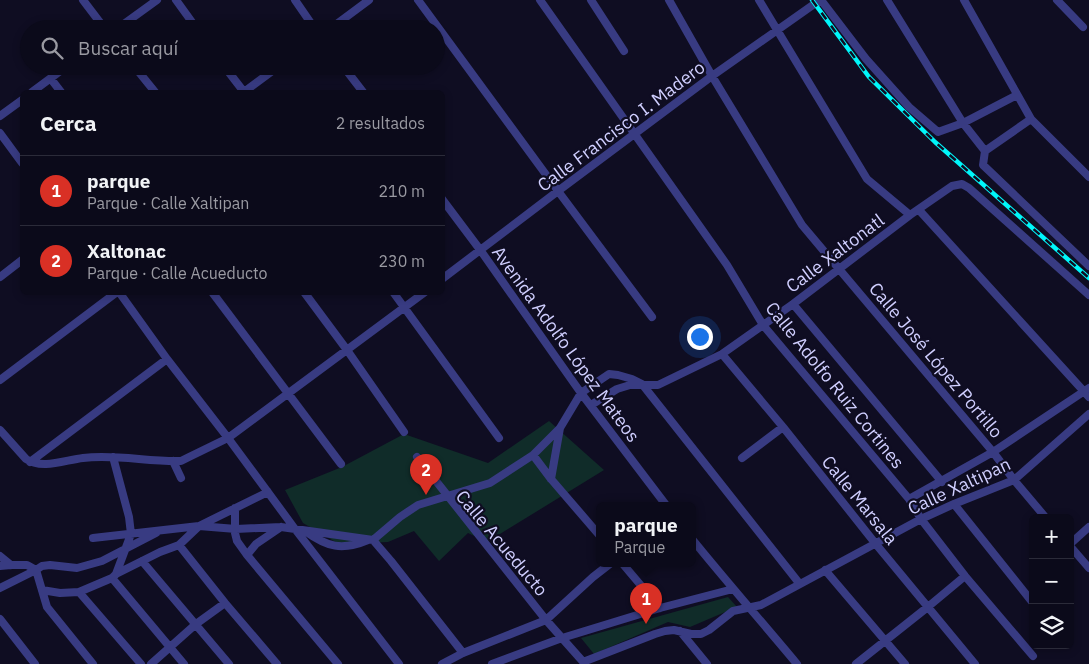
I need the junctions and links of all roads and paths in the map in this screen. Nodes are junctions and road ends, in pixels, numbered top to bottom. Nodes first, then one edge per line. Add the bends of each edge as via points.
1 (83, 0) edge
2 (157, 0) edge
3 (176, 0) edge
4 (295, 0) edge
5 (369, 0) edge
6 (418, 0) edge
7 (540, 0) edge
8 (591, 0) edge
9 (669, 0) edge
10 (759, 0) edge
11 (820, 0) edge
12 (887, 0) edge
13 (964, 0) edge
14 (1058, 0) edge
15 (99, 20) edge
16 (129, 20) edge
17 (190, 20) edge
18 (309, 20) edge
19 (342, 20) edge
20 (433, 20) edge
21 (1083, 27) dead end
22 (777, 30) junction
23 (445, 37) edge
24 (624, 51) dead end
25 (56, 75) edge
26 (141, 75) edge
27 (231, 75) edge
28 (267, 75) edge
29 (350, 75) edge
30 (712, 76) junction
31 (51, 79) junction
32 (35, 90) edge
33 (59, 90) edge
34 (152, 90) edge
35 (242, 90) edge
36 (247, 90) edge
37 (361, 90) edge
38 (1017, 95) junction
39 (20, 101) edge
40 (0, 116) edge
41 (1031, 119) junction
42 (963, 122) junction
43 (0, 133) edge
44 (634, 134) junction
45 (985, 151) junction
46 (20, 160) edge
47 (1089, 177) edge
48 (558, 191) junction
49 (445, 204) edge
50 (919, 210) junction
51 (910, 215) junction
52 (480, 250) junction
53 (20, 262) edge
54 (1089, 266) edge
55 (839, 270) junction
56 (0, 277) edge
57 (445, 277) edge
58 (114, 295) edge
59 (120, 295) edge
60 (214, 295) edge
61 (306, 295) edge
62 (395, 295) edge
63 (421, 295) edge
64 (1089, 295) edge
65 (793, 304) junction
66 (404, 308) junction
67 (652, 317) dead end
68 (763, 325) junction
69 (347, 350) junction
70 (722, 354) junction
71 (167, 359) junction
72 (0, 380) edge
73 (642, 384) junction
74 (1087, 392) edge
75 (288, 393) junction
76 (581, 394) junction
77 (591, 405) junction
78 (1089, 414) edge
79 (783, 426) junction
80 (560, 428) junction
81 (0, 430) edge
82 (404, 432) dead end
83 (228, 438) junction
84 (499, 438) dead end
85 (993, 452) junction
86 (533, 455) junction
87 (113, 457) junction
88 (417, 457) dead end
89 (742, 458) dead end
90 (173, 461) junction
91 (30, 462) junction
92 (341, 464) dead end
93 (181, 478) dead end
94 (551, 479) junction
95 (1014, 480) junction
96 (942, 482) junction
97 (268, 492) junction
98 (447, 496) junction
99 (909, 499) junction
100 (664, 502) edge
101 (954, 504) junction
102 (235, 508) junction
103 (1043, 514) edge
104 (921, 519) junction
105 (199, 526) junction
106 (281, 527) junction
107 (1089, 527) edge
108 (236, 529) junction
109 (295, 529) junction
110 (160, 530) junction
111 (596, 531) edge
112 (131, 534) junction
113 (93, 538) dead end
114 (372, 540) junction
115 (1074, 541) edge
116 (696, 544) edge
117 (876, 544) junction
118 (179, 545) junction
119 (1074, 550) edge
120 (124, 551) junction
121 (247, 555) junction
122 (0, 556) edge
123 (142, 561) junction
124 (11, 565) junction
125 (0, 566) edge
126 (606, 567) edge
127 (625, 567) edge
128 (1089, 568) edge
129 (36, 570) junction
130 (825, 570) junction
131 (114, 576) junction
132 (965, 576) junction
133 (799, 583) junction
134 (0, 588) edge
135 (733, 589) junction
136 (42, 590) junction
137 (79, 592) junction
138 (1029, 598) edge
139 (225, 603) junction
140 (929, 606) junction
141 (749, 607) junction
142 (660, 608) junction
143 (0, 619) edge
144 (546, 620) junction
145 (196, 624) junction
146 (680, 630) junction
147 (562, 638) junction
148 (884, 641) junction
149 (170, 647) junction
150 (463, 653) junction
151 (1033, 656) dead end
152 (584, 663) edge
153 (35, 664) edge
154 (93, 664) edge
155 (141, 664) edge
156 (151, 664) edge
157 (184, 664) edge
158 (229, 664) edge
159 (277, 664) edge
160 (338, 664) edge
161 (399, 664) edge
162 (442, 664) edge
163 (492, 664) edge
164 (707, 664) edge
165 (797, 664) edge
166 (856, 664) edge
167 (905, 664) edge
168 (975, 664) edge

1 - 15 street
2 - 16 street
3 - 17 street
4 - 18 street
5 - 19 street
6 - 20 street
7 - 44 street, Calle Adolfo Ruiz Cortines
8 - 24 street
9 - 30 street, Calle José López Portillo
10 - 22 street
11 - 22 street, Calle Francisco I. Madero
11 - 42 street via 866,59 909,107 938,132
12 - 42 street
13 - 38 street
14 - 21 street
22 - 30 street, Calle Francisco I. Madero
22 - 51 street via 867,179
23 - 48 street
25 - 31 street
26 - 34 street
27 - 35 street
28 - 36 street
29 - 37 street
30 - 44 street, Calle Francisco I. Madero
30 - 55 street, Calle José López Portillo via 802,225
31 - 32 street
31 - 33 street
38 - 41 street
38 - 42 street
39 - 40 street
41 - 45 street
41 - 47 street
42 - 45 street
43 - 46 street
44 - 48 street, Calle Francisco I. Madero
44 - 68 street, Calle Adolfo Ruiz Cortines via 727,265
45 - 54 street via 983,165
48 - 52 street, Calle Francisco I. Madero
48 - 67 street
49 - 52 street, Avenida Adolfo López Mateos
50 - 51 street, Calle Xaltonatl
50 - 64 street, Calle Xaltonatl via 952,186 962,184
50 - 74 street
51 - 55 street, Calle Xaltonatl
52 - 57 street, Calle Francisco I. Madero
52 - 76 street, Avenida Adolfo López Mateos
53 - 56 street
55 - 65 street, Calle Xaltonatl
55 - 85 street, Calle José López Portillo
58 - 72 street
59 - 71 street
60 - 75 street
61 - 69 street
62 - 66 street
63 - 66 street
65 - 68 street, Calle Xaltonatl
65 - 96 street
66 - 69 street
66 - 84 street
68 - 70 street, Calle Xaltonatl
68 - 99 street, Calle Adolfo Ruiz Cortines
69 - 75 street
69 - 82 street
70 - 73 street, Calle Xaltonatl via 658,384
70 - 79 street, Calle Marsala
71 - 83 street
71 - 91 street
73 - 76 street via 609,374
73 - 77 street, Calle Xaltonatl via 617,389
73 - 133 street
74 - 85 street
75 - 83 street
75 - 92 street
76 - 77 street, Avenida Adolfo López Mateos
76 - 80 street
77 - 100 street, Avenida Adolfo López Mateos
78 - 95 street, Calle Xaltipan
79 - 89 street
79 - 117 street, Calle Marsala
80 - 86 street
80 - 94 street
81 - 91 street
83 - 90 street via 190,458
83 - 97 street
85 - 95 street, Calle José López Portillo
85 - 96 street
86 - 94 street
86 - 98 street via 490,483
87 - 90 street
87 - 91 street via 40,465
87 - 112 street
88 - 98 street
90 - 93 street
94 - 111 street
95 - 101 street, Calle Xaltipan
95 - 103 street, Calle José López Portillo
96 - 99 street
97 - 102 street
97 - 109 street
98 - 114 street, Calle Acueducto via 418,505
98 - 144 street, Calle Acueducto
99 - 104 street, Calle Adolfo Ruiz Cortines
101 - 104 street, Calle Xaltipan
101 - 138 street
102 - 105 street
102 - 108 street
104 - 117 street, Calle Xaltipan
104 - 132 street, Calle Adolfo Ruiz Cortines
105 - 108 street
105 - 110 street
105 - 118 street
106 - 108 street
106 - 109 street
106 - 121 street via 256,544
107 - 115 street
108 - 121 street via 237,541
109 - 114 street
109 - 161 street
110 - 112 street
110 - 120 street
112 - 113 street
112 - 120 street
114 - 150 street
116 - 135 street
117 - 130 street, Calle Xaltipan
117 - 140 street, Calle Marsala
118 - 123 street
118 - 139 street
119 - 128 street
120 - 129 street via 77,568 50,565
120 - 131 street
121 - 160 street
122 - 124 street
123 - 131 street
123 - 145 street
124 - 125 street
124 - 129 street via 27,565
126 - 144 street
127 - 142 street
129 - 134 street
129 - 136 street
130 - 133 street, Calle Xaltipan
130 - 148 street
131 - 137 street
131 - 149 street
132 - 140 street
132 - 151 street, Calle Adolfo Ruiz Cortines
133 - 141 street, Calle Xaltipan via 761,605
135 - 141 street
135 - 142 street
136 - 137 street
136 - 154 street via 47,607
137 - 155 street
139 - 145 street
139 - 159 street
140 - 148 street
140 - 168 street, Calle Marsala
141 - 146 street, Calle Xaltipan via 733,611 700,634
141 - 165 street
142 - 147 street
143 - 153 street
144 - 147 street, Calle Acueducto
144 - 150 street
145 - 149 street
145 - 158 street
146 - 152 street, Calle Xaltipan via 655,634
146 - 164 street
147 - 152 street, Calle Acueducto
147 - 163 street
148 - 166 street
148 - 167 street
149 - 156 street
149 - 157 street
150 - 162 street

